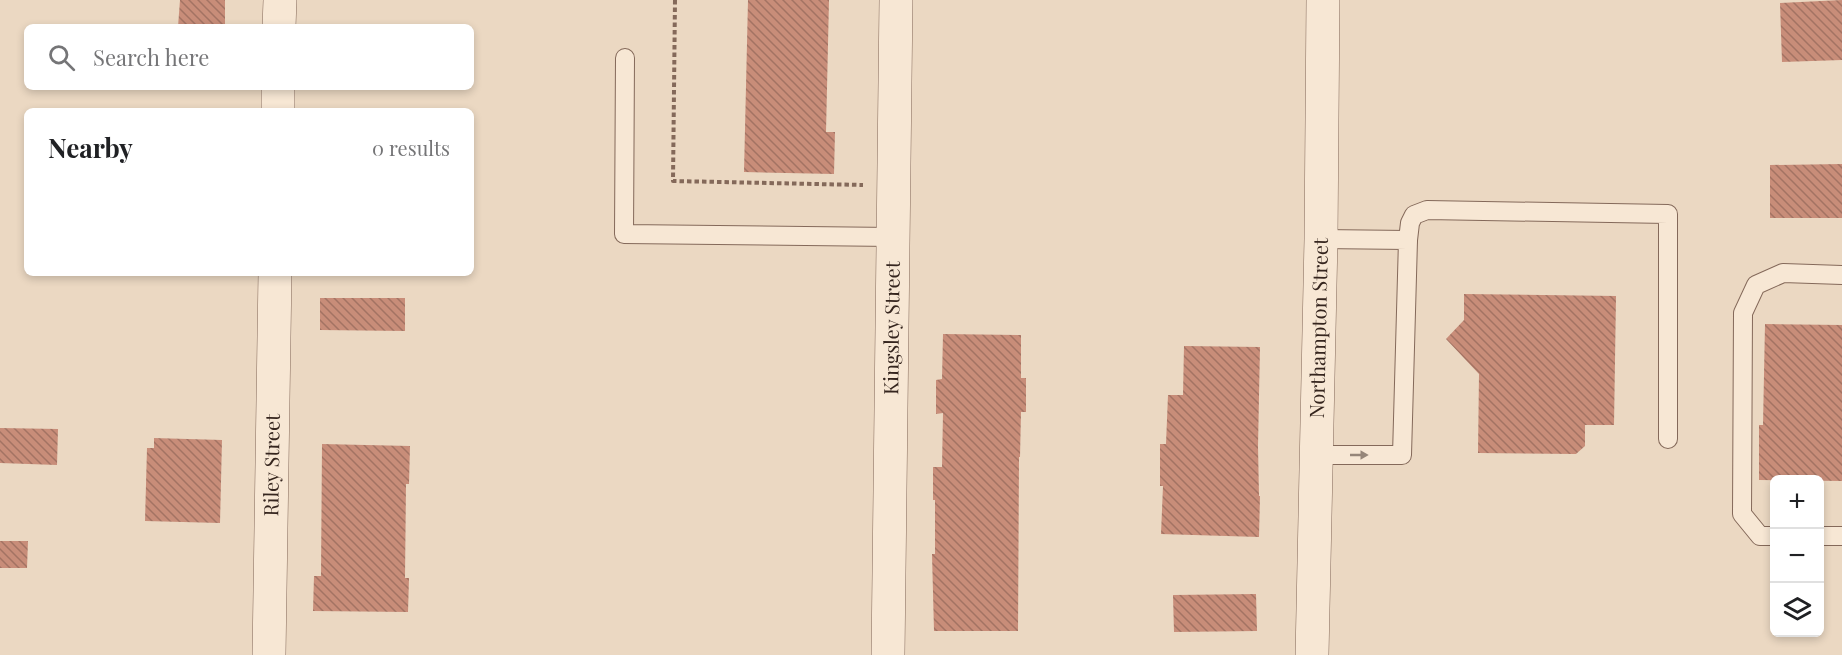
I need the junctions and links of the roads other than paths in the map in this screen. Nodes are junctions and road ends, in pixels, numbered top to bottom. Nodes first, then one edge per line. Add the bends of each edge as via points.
1 (280, 0) edge
2 (896, 0) edge
3 (1323, 0) edge
4 (279, 24) edge
5 (625, 58) dead end
6 (278, 90) edge
7 (278, 108) edge
8 (893, 237) junction
9 (1321, 239) junction
10 (1408, 240) junction
11 (1842, 275) edge
12 (275, 276) edge
13 (1668, 439) dead end
14 (1316, 455) junction
15 (1770, 536) edge
16 (1824, 536) edge
17 (1842, 536) edge
18 (269, 655) edge
19 (888, 655) edge
20 (1312, 655) edge

1 - 4 street
2 - 8 street, Kingsley Street
3 - 9 street, Northampton Street
5 - 8 lane via 624,234
6 - 7 street
8 - 19 street, Kingsley Street
9 - 10 lane
9 - 14 street, Northampton Street
10 - 13 lane via 1414,215 1427,210 1668,214
14 -> 10 lane via 1402,455
11 - 15 lane via 1783,273 1756,285 1743,313 1742,514 1760,536
12 - 18 street, Riley Street
14 - 20 street, Northampton Street
16 - 17 lane

